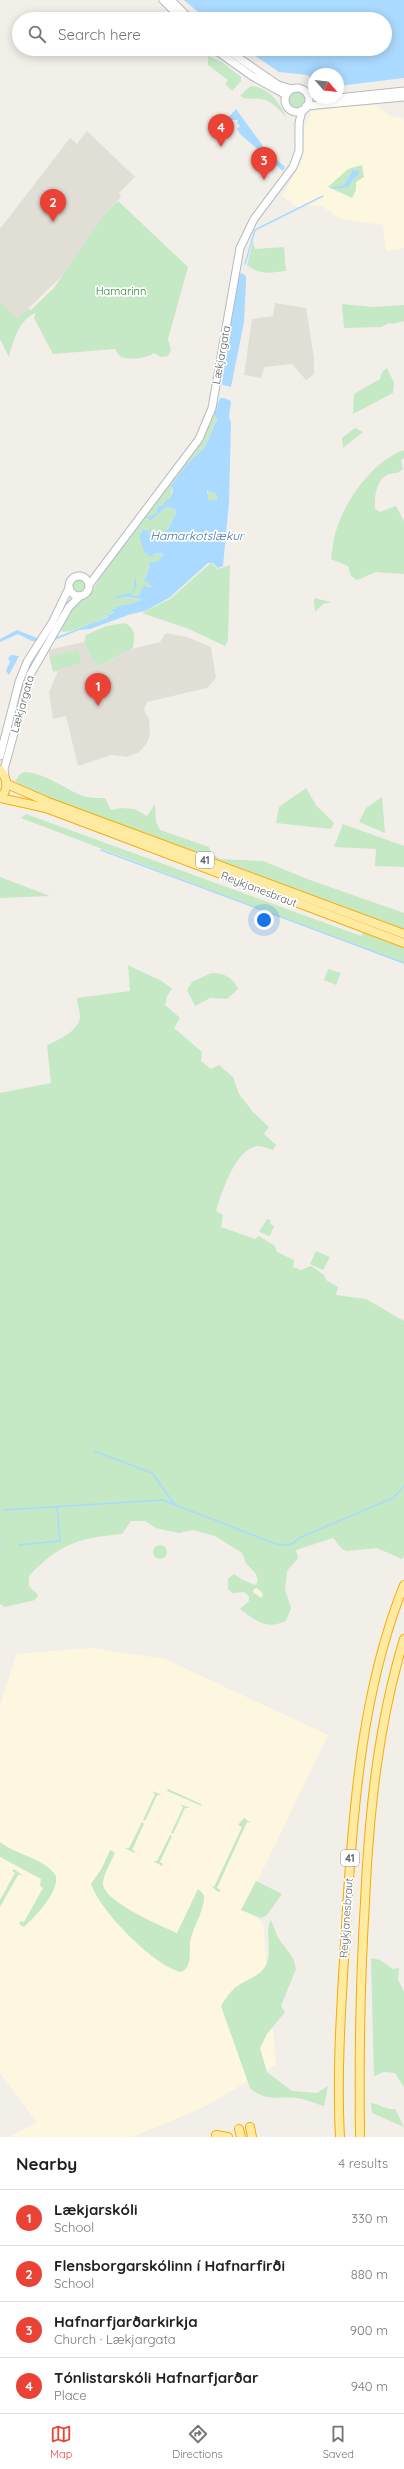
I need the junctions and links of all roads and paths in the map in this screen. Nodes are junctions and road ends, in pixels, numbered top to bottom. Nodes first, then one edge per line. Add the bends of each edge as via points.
1 (163, 0) edge
2 (171, 0) edge
3 (175, 12) edge
4 (183, 12) edge
5 (224, 56) edge
6 (236, 56) edge
7 (252, 76) junction
8 (267, 78) junction
9 (292, 89) junction
10 (404, 91) edge
11 (306, 93) joint
12 (286, 96) junction
13 (344, 97) edge
14 (404, 97) edge
15 (304, 108) junction
16 (293, 111) junction
17 (298, 123) junction
18 (99, 570) junction
19 (83, 577) junction
20 (89, 585) junction
21 (69, 588) junction
22 (80, 596) junction
23 (0, 756) edge
24 (4, 777) edge
25 (0, 798) edge
26 (404, 934) edge
27 (404, 943) edge
28 (404, 1585) edge
29 (404, 1639) edge
30 (340, 2067) junction
31 (250, 2127) dead end
32 (216, 2135) dead end
33 (228, 2137) edge
34 (252, 2137) edge
35 (335, 2137) edge
36 (340, 2137) edge
37 (360, 2137) edge

1 - 3 main road
2 - 4 main road
5 - 7 main road
6 - 8 main road
7 - 8 main road
7 - 12 main road
8 - 9 main road
9 - 11 main road via 301,89
9 - 12 main road
10 - 13 main road
11 - 15 main road via 308,100
12 - 16 main road via 286,105
14 - 15 main road
15 - 16 main road
15 - 17 main road, Lækjargata
16 - 17 main road, Lækjargata
17 - 18 main road, Lækjargata via 300,144 293,167 254,219 240,248 212,408 206,426 188,454
18 - 19 main road, Lækjargata
18 - 20 main road, Lækjargata
19 - 20 main road
19 - 21 main road via 74,578 69,583
20 - 22 main road via 88,591
21 - 22 main road via 74,595
21 - 23 main road, Lækjargata via 50,627 32,653 19,682
22 - 24 main road, Lækjargata via 68,607 40,653 22,698
24 - 25 highway, 41
24 - 26 highway, Reykjanesbraut / 41 via 56,805
25 - 27 highway, Reykjanesbraut / 41 via 46,808
28 - 30 highway, Reykjanesbraut / 41 via 378,1667 358,1778 343,1962
29 - 37 highway, Reykjanesbraut / 41 via 382,1733 369,1834 360,2000
30 - 35 highway via 336,2087
30 - 36 highway, Reykjanesbraut / 41
31 - 34 highway
32 - 33 highway

